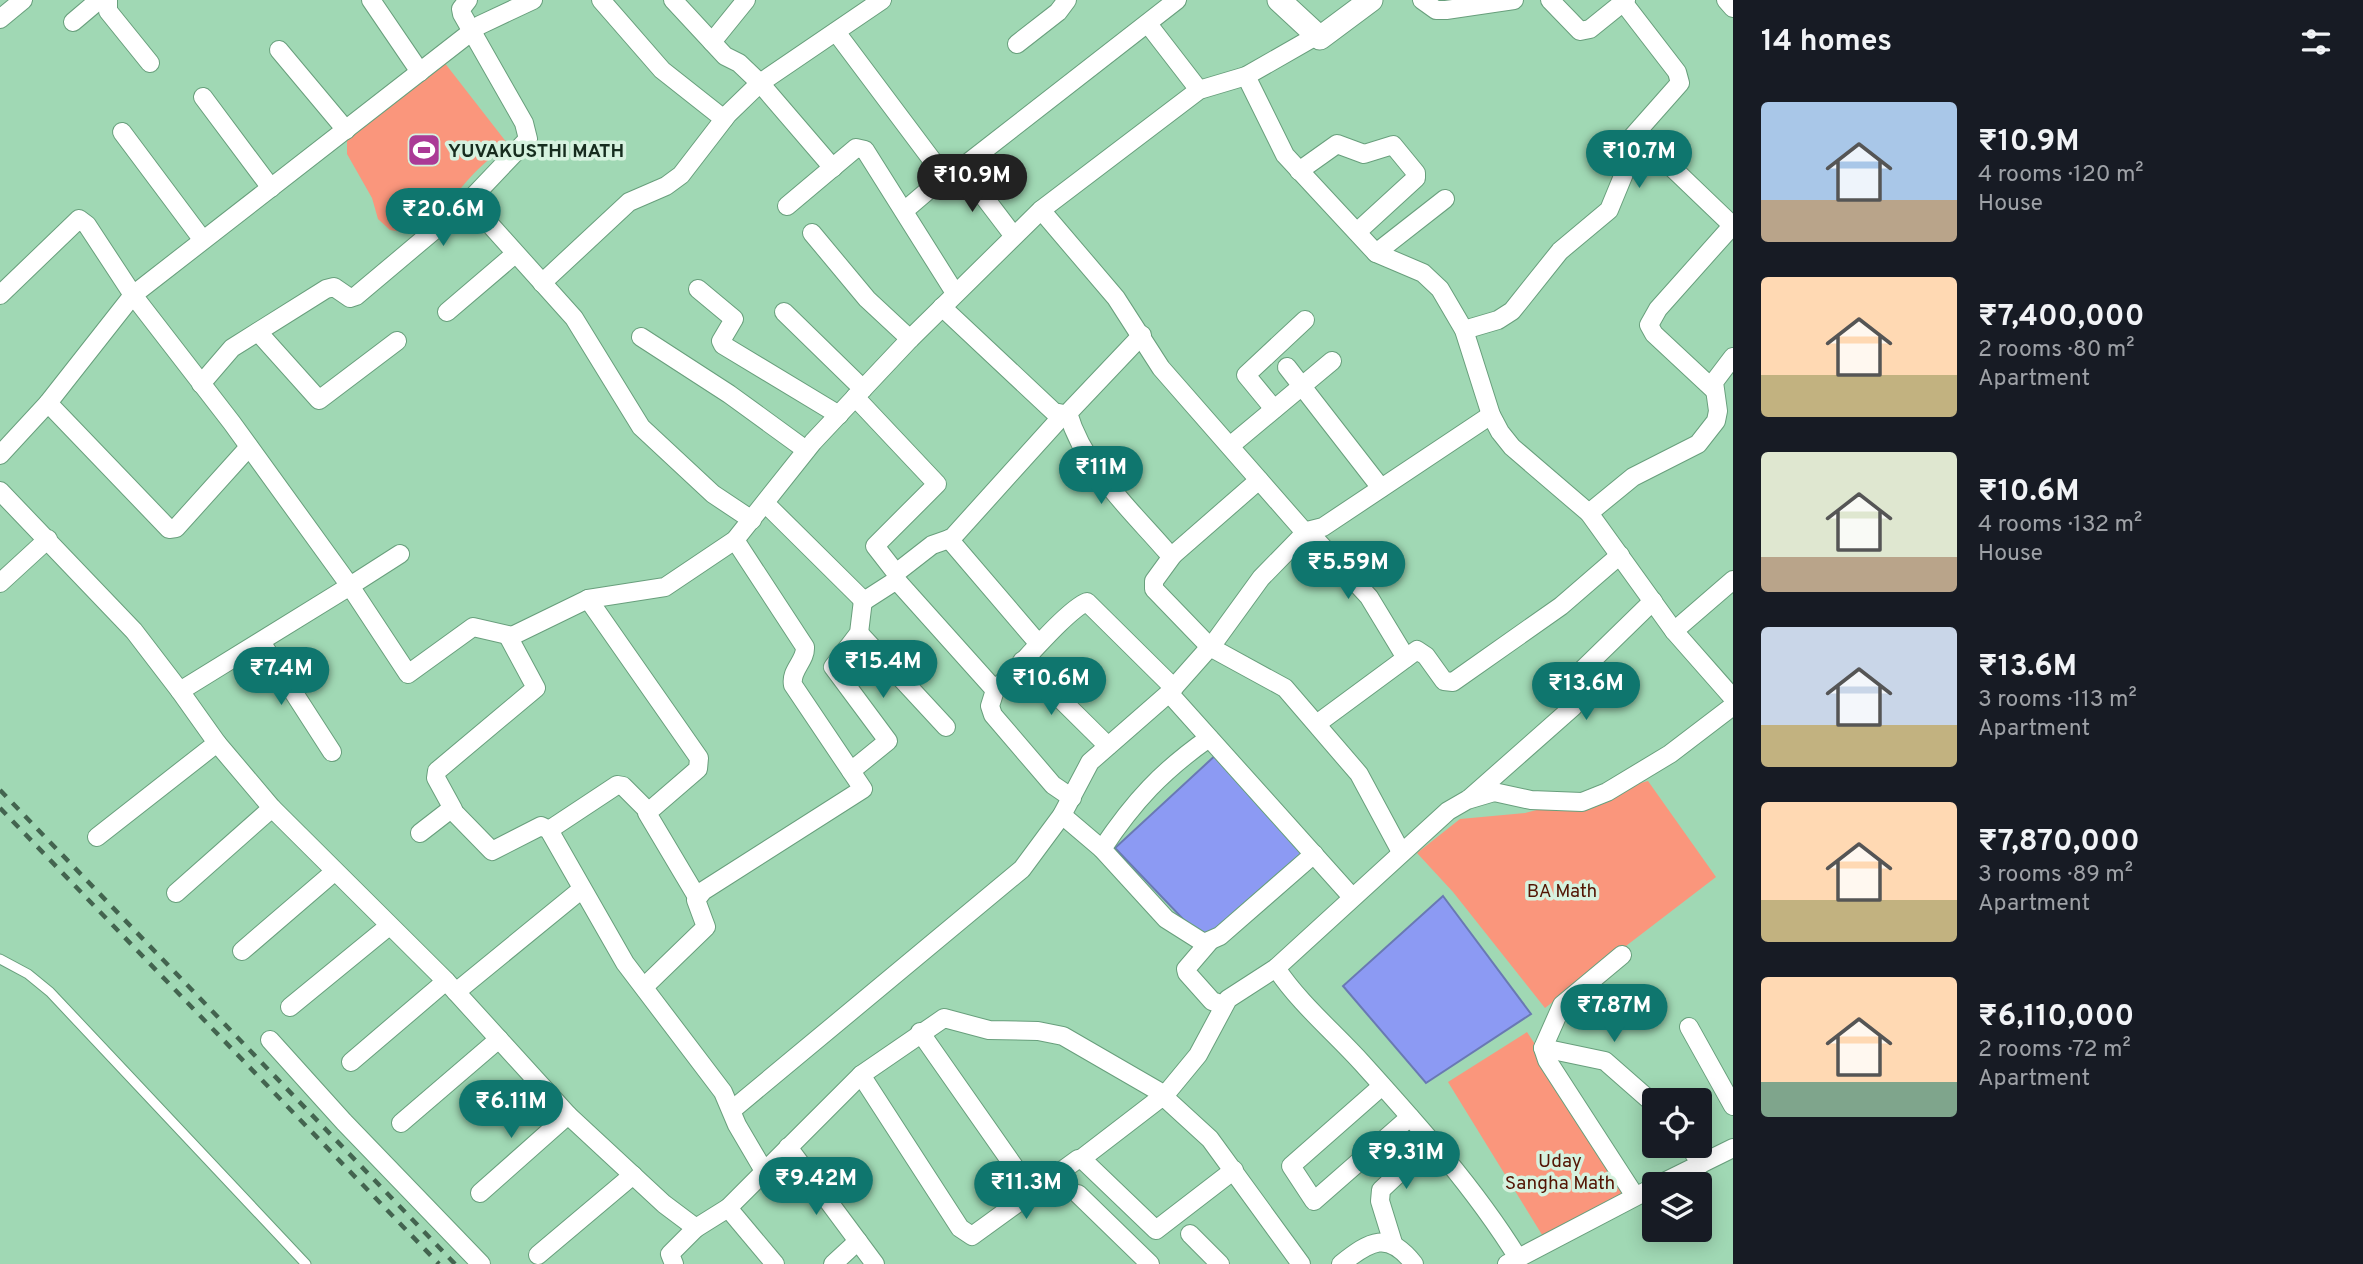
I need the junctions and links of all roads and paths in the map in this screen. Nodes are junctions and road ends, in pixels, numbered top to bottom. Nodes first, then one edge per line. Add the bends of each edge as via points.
1 (23, 0) edge
2 (99, 0) edge
3 (108, 0) edge
4 (371, 0) edge
5 (468, 0) edge
6 (533, 0) edge
7 (601, 0) edge
8 (673, 0) edge
9 (746, 0) edge
10 (881, 0) edge
11 (1067, 0) edge
12 (1177, 0) edge
13 (1279, 0) edge
14 (1371, 0) edge
15 (1422, 0) edge
16 (1514, 0) edge
17 (1550, 0) edge
18 (1726, 0) edge
19 (1625, 1) edge
20 (1733, 8) edge
21 (0, 19) edge
22 (73, 22) dead end
23 (1148, 24) junction
24 (473, 30) junction
25 (836, 32) junction
26 (1316, 36) junction
27 (712, 42) junction
28 (1017, 44) dead end
29 (279, 50) dead end
30 (150, 63) dead end
31 (421, 72) junction
32 (1246, 76) junction
33 (760, 83) junction
34 (1199, 90) junction
35 (203, 97) dead end
36 (724, 119) junction
37 (346, 130) junction
38 (122, 132) dead end
39 (1628, 164) junction
40 (833, 168) junction
41 (962, 169) junction
42 (1299, 171) junction
43 (945, 176) junction
44 (271, 188) junction
45 (1446, 199) dead end
46 (469, 201) junction
47 (787, 206) dead end
48 (1041, 210) junction
49 (904, 211) junction
50 (1733, 226) edge
51 (1357, 232) junction
52 (812, 233) dead end
53 (1013, 235) junction
54 (202, 239) junction
55 (1376, 253) junction
56 (515, 254) junction
57 (542, 282) junction
58 (698, 289) dead end
59 (955, 293) junction
60 (0, 295) edge
61 (133, 295) junction
62 (942, 307) junction
63 (447, 312) dead end
64 (784, 313) dead end
65 (1306, 320) dead end
66 (1464, 330) junction
67 (258, 331) junction
68 (1142, 335) junction
69 (641, 337) dead end
70 (910, 339) junction
71 (397, 341) dead end
72 (1733, 356) edge
73 (1332, 360) dead end
74 (1287, 367) dead end
75 (201, 384) junction
76 (1302, 386) junction
77 (1713, 388) junction
78 (859, 393) junction
79 (48, 404) junction
80 (1274, 409) junction
81 (1066, 414) junction
82 (839, 415) junction
83 (1491, 415) junction
84 (1230, 446) junction
85 (249, 447) junction
86 (806, 450) junction
87 (0, 455) edge
88 (1259, 480) junction
89 (1381, 488) junction
90 (0, 491) edge
91 (765, 503) junction
92 (1589, 513) junction
93 (751, 520) junction
94 (1305, 532) junction
95 (48, 539) junction
96 (949, 539) junction
97 (735, 540) junction
98 (400, 554) dead end
99 (1173, 555) junction
100 (1620, 555) junction
101 (1733, 580) edge
102 (0, 583) edge
103 (350, 586) junction
104 (588, 599) junction
105 (863, 600) junction
106 (1653, 601) junction
107 (1674, 631) junction
108 (859, 633) junction
109 (508, 636) junction
110 (261, 642) junction
111 (1038, 643) junction
112 (1210, 647) junction
113 (1406, 658) junction
114 (1022, 661) junction
115 (995, 690) junction
116 (180, 691) junction
117 (1172, 691) junction
118 (1733, 698) edge
119 (1733, 706) edge
120 (1318, 723) junction
121 (946, 727) dead end
122 (1209, 738) junction
123 (216, 743) junction
124 (1108, 746) junction
125 (332, 752) dead end
126 (851, 771) junction
127 (1072, 798) junction
128 (1467, 800) junction
129 (272, 808) junction
130 (453, 809) junction
131 (648, 811) junction
132 (1062, 816) junction
133 (549, 830) junction
134 (420, 833) dead end
135 (97, 837) dead end
136 (1102, 849) junction
137 (1401, 852) junction
138 (1314, 855) junction
139 (334, 872) junction
140 (582, 889) junction
141 (176, 893) dead end
142 (697, 897) junction
143 (1352, 897) junction
144 (389, 926) junction
145 (1210, 942) junction
146 (242, 951) dead end
147 (1622, 955) dead end
148 (0, 959) edge
149 (1276, 968) junction
150 (451, 986) junction
151 (644, 987) junction
152 (1223, 1005) junction
153 (290, 1007) dead end
154 (1689, 1027) dead end
155 (920, 1032) junction
156 (499, 1039) junction
157 (270, 1040) dead end
158 (1543, 1048) junction
159 (351, 1062) dead end
160 (861, 1075) junction
161 (1382, 1086) junction
162 (1642, 1093) edge
163 (1163, 1096) junction
164 (1733, 1106) edge
165 (732, 1110) junction
166 (568, 1115) junction
167 (1410, 1117) junction
168 (401, 1123) dead end
169 (1432, 1142) junction
170 (788, 1147) junction
171 (1732, 1150) edge
172 (1697, 1158) edge
173 (1081, 1159) junction
174 (1701, 1164) junction
175 (1234, 1170) junction
176 (764, 1171) junction
177 (1685, 1172) edge
178 (633, 1175) junction
179 (1032, 1192) junction
180 (480, 1193) dead end
181 (1642, 1193) edge
182 (1078, 1194) dead end
183 (1635, 1196) junction
184 (728, 1208) junction
185 (696, 1228) junction
186 (1190, 1234) dead end
187 (858, 1241) junction
188 (1394, 1243) junction
189 (538, 1255) dead end
190 (1512, 1261) edge
191 (668, 1262) edge
192 (306, 1264) edge
193 (481, 1264) edge
194 (775, 1264) edge
195 (833, 1264) edge
196 (875, 1264) edge
197 (1150, 1264) edge
198 (1220, 1264) edge
199 (1301, 1264) edge
200 (1341, 1264) edge
201 (1414, 1264) edge

1 - 21 street
2 - 22 street
3 - 30 street via 108,11
4 - 31 street
5 - 24 street via 461,11
6 - 24 street
7 - 36 street via 662,71
8 - 27 street
9 - 27 street
10 - 25 street
11 - 28 street
12 - 23 street
13 - 26 street
14 - 26 street via 1322,37
15 - 16 street via 1436,10
17 - 19 street via 1580,32
18 - 20 street
19 - 39 street via 1680,80 1626,145
23 - 34 street
23 - 41 street
24 - 31 street
24 - 46 street via 524,123 528,139
25 - 33 street
25 - 43 street
26 - 32 street
27 - 33 street
29 - 37 street
31 - 37 street
32 - 34 street
32 - 42 street via 1285,155
33 - 36 street
33 - 40 street
34 - 48 street
35 - 44 street
36 - 57 street via 681,175 629,202
37 - 44 street
38 - 54 street
39 - 50 street via 1639,167 1661,157
39 - 66 street via 1611,208 1563,248 1512,311
40 - 47 street
40 - 49 street via 856,148 865,150
41 - 43 street
41 - 53 street
42 - 51 street
42 - 51 street via 1336,144 1364,154 1392,145 1416,178
43 - 49 street
44 - 54 street
45 - 55 street
46 - 56 street
46 - 67 street via 352,298 331,287
48 - 53 street
48 - 68 street
49 - 59 street
50 - 77 street via 1649,325
51 - 55 street
52 - 70 street via 867,299
53 - 59 street
54 - 61 street
55 - 66 street via 1423,273 1440,289
56 - 57 street
56 - 63 street
57 - 93 street via 574,318 641,427 713,494
58 - 82 street via 734,319 720,341 723,345
59 - 62 street
60 - 61 street via 79,219
61 - 75 street
61 - 79 street
62 - 70 street
62 - 81 street via 1051,409
64 - 78 street
65 - 80 street via 1246,374
66 - 83 street
67 - 71 street via 319,400
67 - 75 street via 225,354
68 - 81 street
68 - 84 street via 1161,368
69 - 86 street
70 - 78 street
72 - 77 street
73 - 76 street
74 - 76 street
75 - 85 street
76 - 80 street
76 - 89 street
77 - 92 street via 1716,421 1698,444 1626,481
78 - 82 street
78 - 96 street via 937,484 877,542 876,551 896,573 932,545
79 - 85 street via 169,529 176,528
79 - 87 street
80 - 84 street
81 - 96 street
81 - 99 street via 1103,478
82 - 86 street
83 - 89 street
83 - 92 street via 1512,447
84 - 88 street
85 - 103 street
86 - 91 street
88 - 94 street
88 - 99 street
89 - 94 street via 1323,527
90 - 95 street
91 - 93 street
91 - 105 street
92 - 100 street
93 - 97 street
94 - 112 street via 1261,578
94 - 113 street via 1369,597
95 - 102 street
95 - 116 street via 134,631
96 - 111 street
97 - 104 street via 665,587
97 - 126 street via 805,647 792,676 793,685
98 - 103 street
99 - 112 street via 1152,586
100 - 106 street
100 - 113 street via 1561,606 1453,682 1444,681 1419,650
101 - 107 street
103 - 109 street via 406,674 473,627
103 - 110 street
104 - 109 street
104 - 131 street via 700,761 698,769
105 - 108 street
105 - 115 street via 899,583
106 - 107 street
106 - 128 street via 1576,676 1578,699 1573,707
107 - 118 street
108 - 121 street
108 - 126 street via 833,667 888,741
109 - 130 street via 536,688 438,771 436,778
110 - 116 street
110 - 125 street
111 - 114 street
111 - 117 street via 1084,603 1091,603
112 - 117 street
112 - 120 street via 1281,684
113 - 120 street
114 - 115 street
114 - 124 street
115 - 127 street via 990,706 993,715 1053,785
116 - 123 street
117 - 122 street
117 - 124 street
119 - 128 street via 1670,754 1582,802 1531,800 1494,792
120 - 137 street via 1359,774
122 - 136 street via 1154,781 1130,806
122 - 138 street
123 - 129 street
123 - 135 street
124 - 127 street via 1090,762
126 - 142 street via 863,789 859,794
127 - 132 street
128 - 137 street
129 - 139 street
129 - 141 street
130 - 133 street via 492,851 541,826
130 - 134 street
131 - 133 street via 617,785
131 - 142 street
132 - 136 street
132 - 165 street via 1022,869
133 - 140 street
136 - 145 street via 1166,919 1204,943
137 - 143 street
138 - 143 street
138 - 145 street
139 - 144 street
139 - 146 street
140 - 150 street
140 - 151 street
142 - 151 street via 706,927
143 - 149 street
144 - 150 street
144 - 153 street
145 - 152 street via 1186,974 1212,1001
147 - 158 street via 1562,1004
148 - 192 lane via 50,992
149 - 152 street
149 - 161 street
150 - 156 street
150 - 159 street
151 - 165 street via 723,1091
152 - 163 street via 1198,1055
154 - 164 street
155 - 160 street
155 - 163 street via 947,1017 989,1030 1063,1036
155 - 179 street
156 - 166 street
156 - 168 street
157 - 193 street
158 - 162 street via 1605,1061
158 - 183 street
160 - 170 street
160 - 179 street via 965,1233 975,1235
161 - 167 street
161 - 167 street via 1291,1166 1314,1201
163 - 173 street
163 - 175 street via 1210,1139
165 - 176 street
166 - 178 street
166 - 180 street
167 - 169 street
169 - 188 street via 1381,1190 1380,1201
169 - 190 street via 1497,1225
170 - 176 street
170 - 187 street
171 - 174 street
172 - 174 street
173 - 175 street via 1156,1230
173 - 179 street
174 - 177 street
175 - 199 street
176 - 184 street
178 - 185 street
178 - 189 street
181 - 183 street
182 - 197 street
183 - 190 street
184 - 185 street
184 - 194 street
185 - 191 street
186 - 198 street
187 - 195 street
187 - 196 street
188 - 200 street via 1372,1243
188 - 201 street

